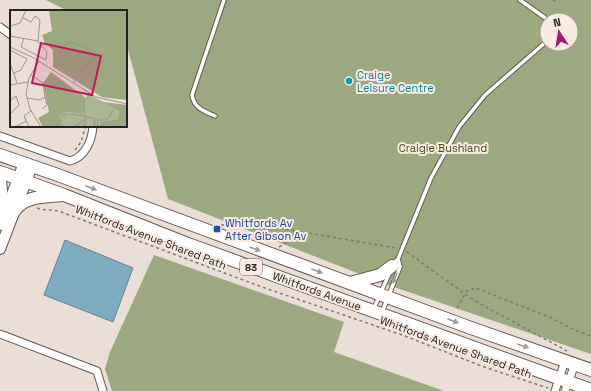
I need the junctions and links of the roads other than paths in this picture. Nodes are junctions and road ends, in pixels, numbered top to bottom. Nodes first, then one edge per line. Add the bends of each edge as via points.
1 (224, 0) edge
2 (520, 0) edge
3 (539, 14) edge
4 (0, 27) edge
5 (10, 34) edge
6 (539, 48) edge
7 (215, 116) dead end
8 (93, 127) edge
9 (0, 136) edge
10 (0, 155) edge
11 (28, 164) junction
12 (0, 172) edge
13 (0, 180) edge
14 (22, 180) junction
15 (64, 195) junction
16 (15, 210) junction
17 (0, 217) edge
18 (0, 225) edge
19 (0, 249) edge
20 (395, 262) junction
21 (350, 283) junction
22 (384, 296) junction
23 (377, 312) junction
24 (0, 334) edge
25 (571, 360) junction
26 (591, 370) edge
27 (564, 384) edge
28 (590, 390) edge
29 (103, 391) edge
30 (555, 391) edge

1 - 7 lane via 192,95 197,106
2 - 3 lane
4 - 5 street
6 - 20 lane via 485,95 459,127 430,178
8 - 9 street via 82,155 70,162
10 - 11 main road, Whitfords Avenue / 83
11 - 14 main road
11 -> 21 main road, Whitfords Avenue / 83
12 - 14 main road, Whitfords Avenue / 83
13 - 17 main road
14 - 15 main road, Whitfords Avenue / 83
14 - 16 main road
14 - 18 main road
15 - 16 main road via 31,199 19,204
15 - 23 main road, Whitfords Avenue / 83 via 188,244
16 - 19 main road
20 - 21 main road via 380,275
20 - 22 lane
20 -> 22 lane via 400,267
21 - 22 main road, Whitfords Avenue / 83
22 - 23 lane
22 - 23 lane
22 -> 25 main road, Whitfords Avenue / 83
23 - 27 main road, Whitfords Avenue / 83
24 - 29 street via 97,371
25 - 26 main road, Whitfords Avenue / 83
25 - 27 street
27 - 28 main road, Whitfords Avenue / 83
27 - 30 street

